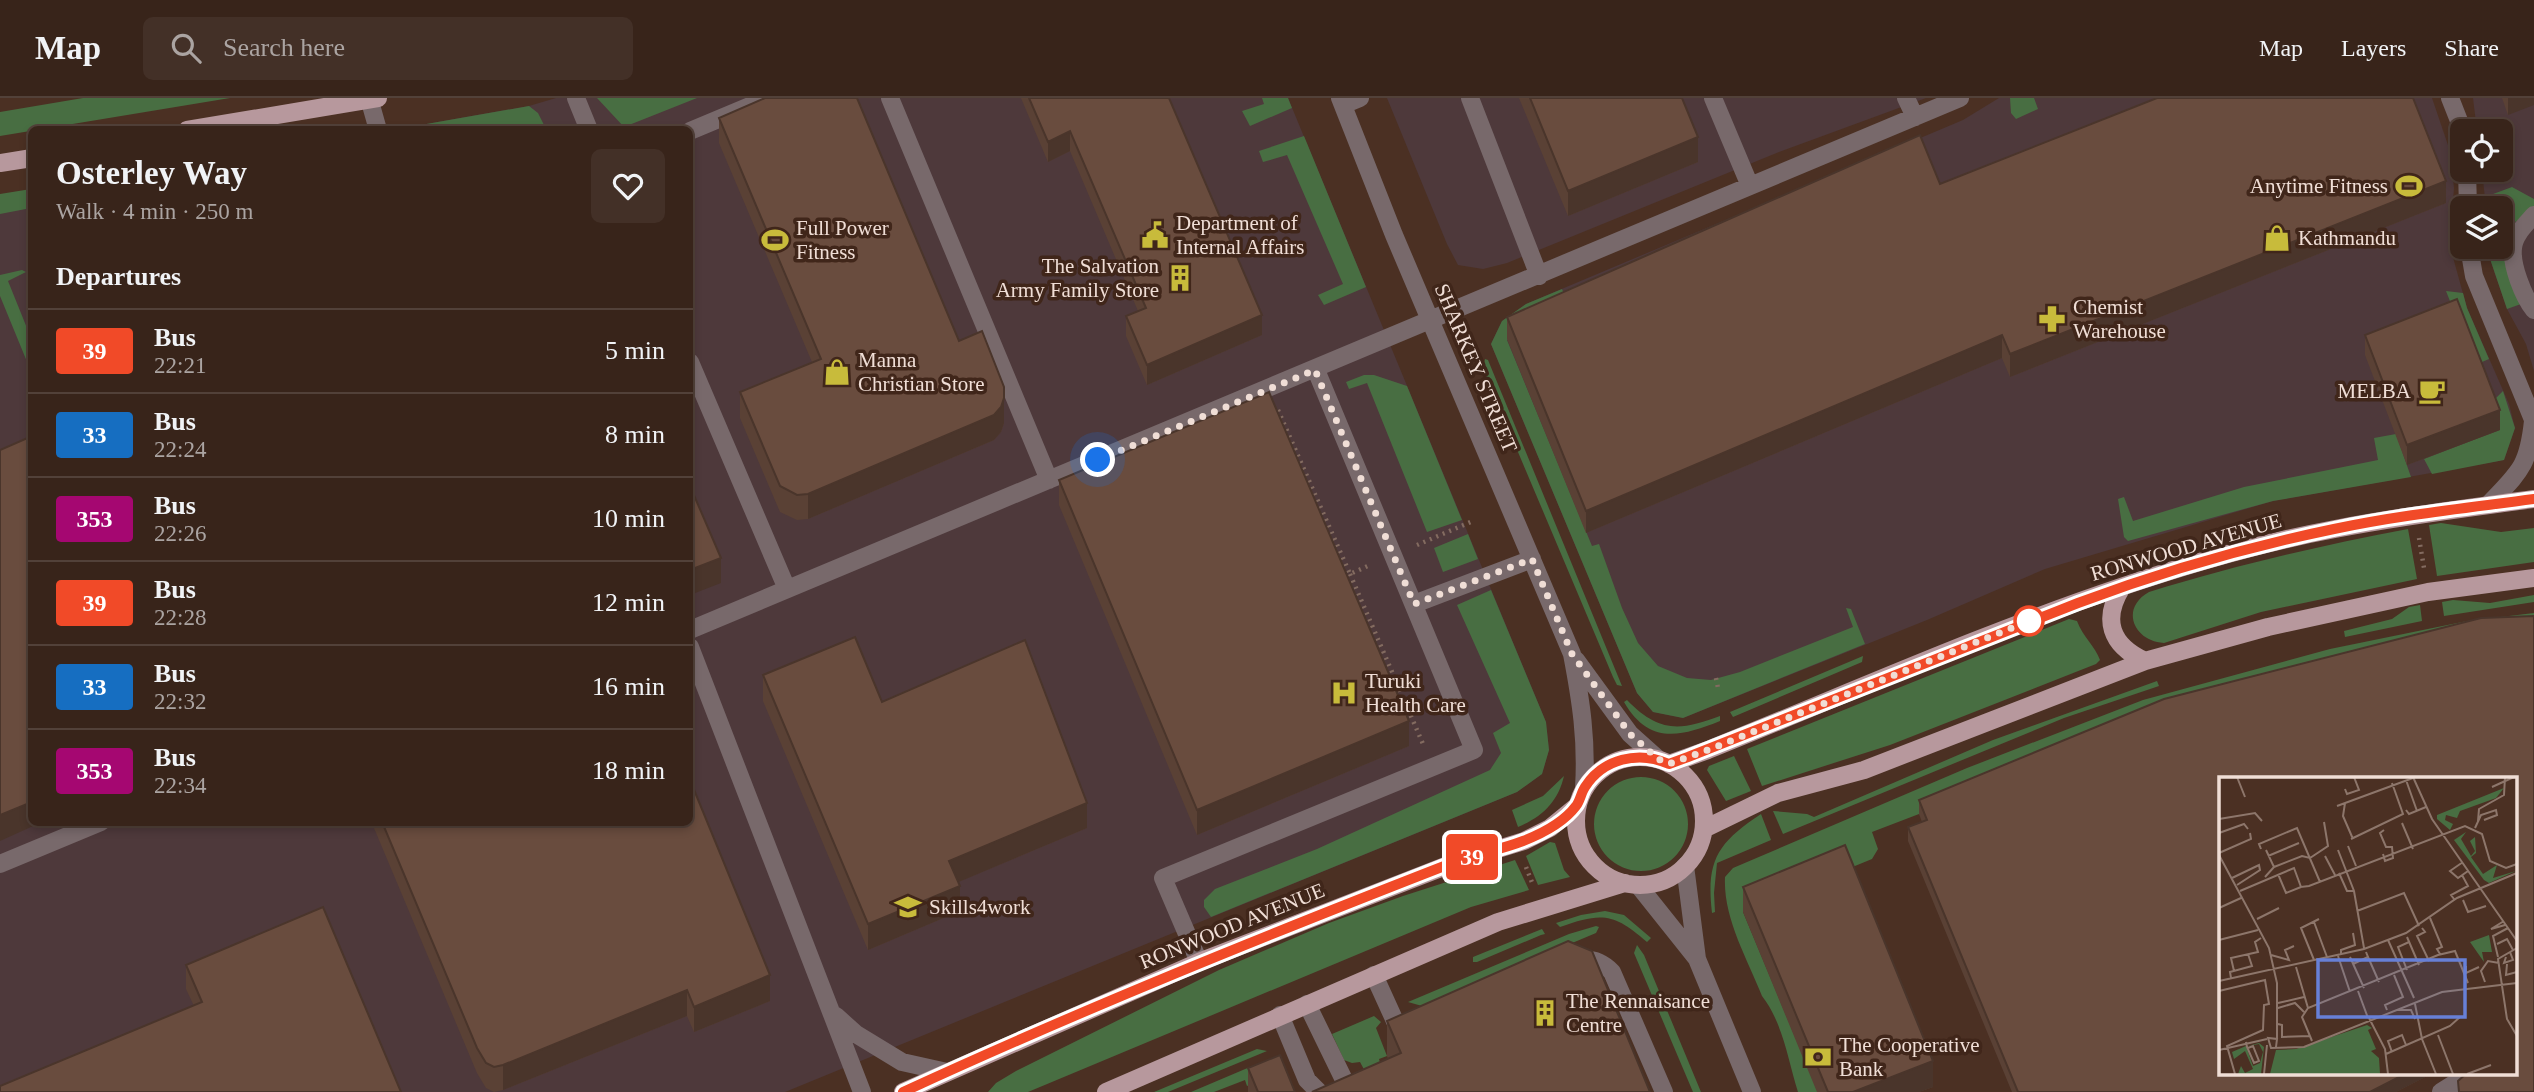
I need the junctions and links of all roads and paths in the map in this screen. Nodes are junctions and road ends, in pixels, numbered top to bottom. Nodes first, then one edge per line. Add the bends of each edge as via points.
1 (372, 98) edge
2 (576, 98) edge
3 (769, 98) edge
4 (890, 98) edge
5 (1470, 98) edge
6 (1713, 98) edge
7 (1906, 98) edge
8 (1961, 98) edge
9 (2450, 98) edge
10 (1348, 100) edge
11 (1915, 117) junction
12 (2458, 119) edge
13 (210, 126) edge
14 (378, 126) edge
15 (587, 126) edge
16 (693, 130) edge
17 (28, 159) edge
18 (0, 163) edge
19 (1750, 186) junction
20 (2534, 215) edge
21 (2471, 259) edge
22 (1539, 276) junction
23 (2534, 310) edge
24 (1431, 321) junction
25 (693, 369) edge
26 (1315, 370) junction
27 (1275, 405) edge
28 (2534, 422) edge
29 (1049, 480) junction
30 (2534, 499) edge
31 (2488, 505) junction
32 (1473, 522) dead end
33 (2417, 527) dead end
34 (1393, 555) junction
35 (1532, 559) junction
36 (1350, 574) junction
37 (2426, 577) dead end
38 (2534, 578) edge
39 (2122, 587) junction
40 (787, 589) junction
41 (1414, 604) junction
42 (693, 629) edge
43 (1572, 654) junction
44 (693, 655) edge
45 (2145, 661) junction
46 (1716, 678) dead end
47 (1718, 688) dead end
48 (1663, 761) junction
49 (1433, 767) junction
50 (1584, 788) junction
51 (1577, 806) junction
52 (91, 826) edge
53 (1704, 829) junction
54 (1522, 859) dead end
55 (0, 864) edge
56 (1685, 866) junction
57 (1632, 884) junction
58 (1534, 887) dead end
59 (1697, 959) junction
60 (1199, 962) junction
61 (1554, 969) edge
62 (1374, 975) junction
63 (1307, 1004) junction
64 (831, 1011) junction
65 (1280, 1015) junction
66 (1425, 1020) edge
67 (947, 1072) junction
68 (2457, 1082) edge
69 (1311, 1088) edge
70 (1350, 1089) edge
71 (862, 1092) edge
72 (903, 1092) edge
73 (1105, 1092) edge
74 (1664, 1092) edge
75 (1752, 1092) edge
76 (2441, 1092) edge

1 - 13 main road
1 - 14 street
2 - 15 street
3 - 16 street
4 - 29 street
5 - 22 street
6 - 19 street
7 - 11 street
8 - 11 street
9 - 12 street
10 - 24 street, SHARKEY STREET
11 - 19 street
17 - 18 main road
19 - 22 street
20 - 23 street via 2513,247 2516,271
21 - 28 street
22 - 24 street
24 - 26 street
24 - 35 street, SHARKEY STREET
25 - 40 street
26 - 29 street
26 - 34 street
27 - 36 path
28 - 31 street via 2530,452 2520,471
29 - 40 street
30 - 31 main road, RONWOOD AVENUE
31 - 39 main road, RONWOOD AVENUE via 2334,529
32 - 34 path
33 - 37 path
34 - 36 path
34 - 41 street
35 - 41 street
35 - 43 street, SHARKEY STREET
36 - 49 path
38 - 45 main road via 2428,592 2268,627
39 - 45 main road via 2110,612 2111,624 2130,654
39 - 48 main road, RONWOOD AVENUE via 1708,750
40 - 42 street
41 - 49 street via 1475,750
43 - 48 street, SHARKEY STREET via 1630,734
43 - 50 street, SHARKEY STREET via 1584,722
44 - 64 street
45 - 53 main road via 1864,770 1778,793
46 - 47 path
48 - 50 main road via 1637,757 1616,761
48 - 53 main road via 1685,775 1697,790
49 - 60 street via 1163,878
50 - 51 main road
51 - 57 main road via 1575,826 1591,863 1606,876
51 - 60 main road, RONWOOD AVENUE via 1524,841 1456,862
52 - 55 street
53 - 56 main road via 1698,849
54 - 58 path
56 - 57 main road via 1656,883
56 - 59 street
57 - 59 street
57 - 62 main road via 1498,922
59 - 75 street
60 - 67 main road, RONWOOD AVENUE
61 - 74 street via 1588,959 1612,972
62 - 63 main road
62 - 66 street via 1399,1030
63 - 65 main road
63 - 70 street
64 - 67 street via 856,1034 902,1062
64 - 71 street
65 - 69 street
65 - 73 main road
67 - 72 main road, RONWOOD AVENUE
68 - 76 street

